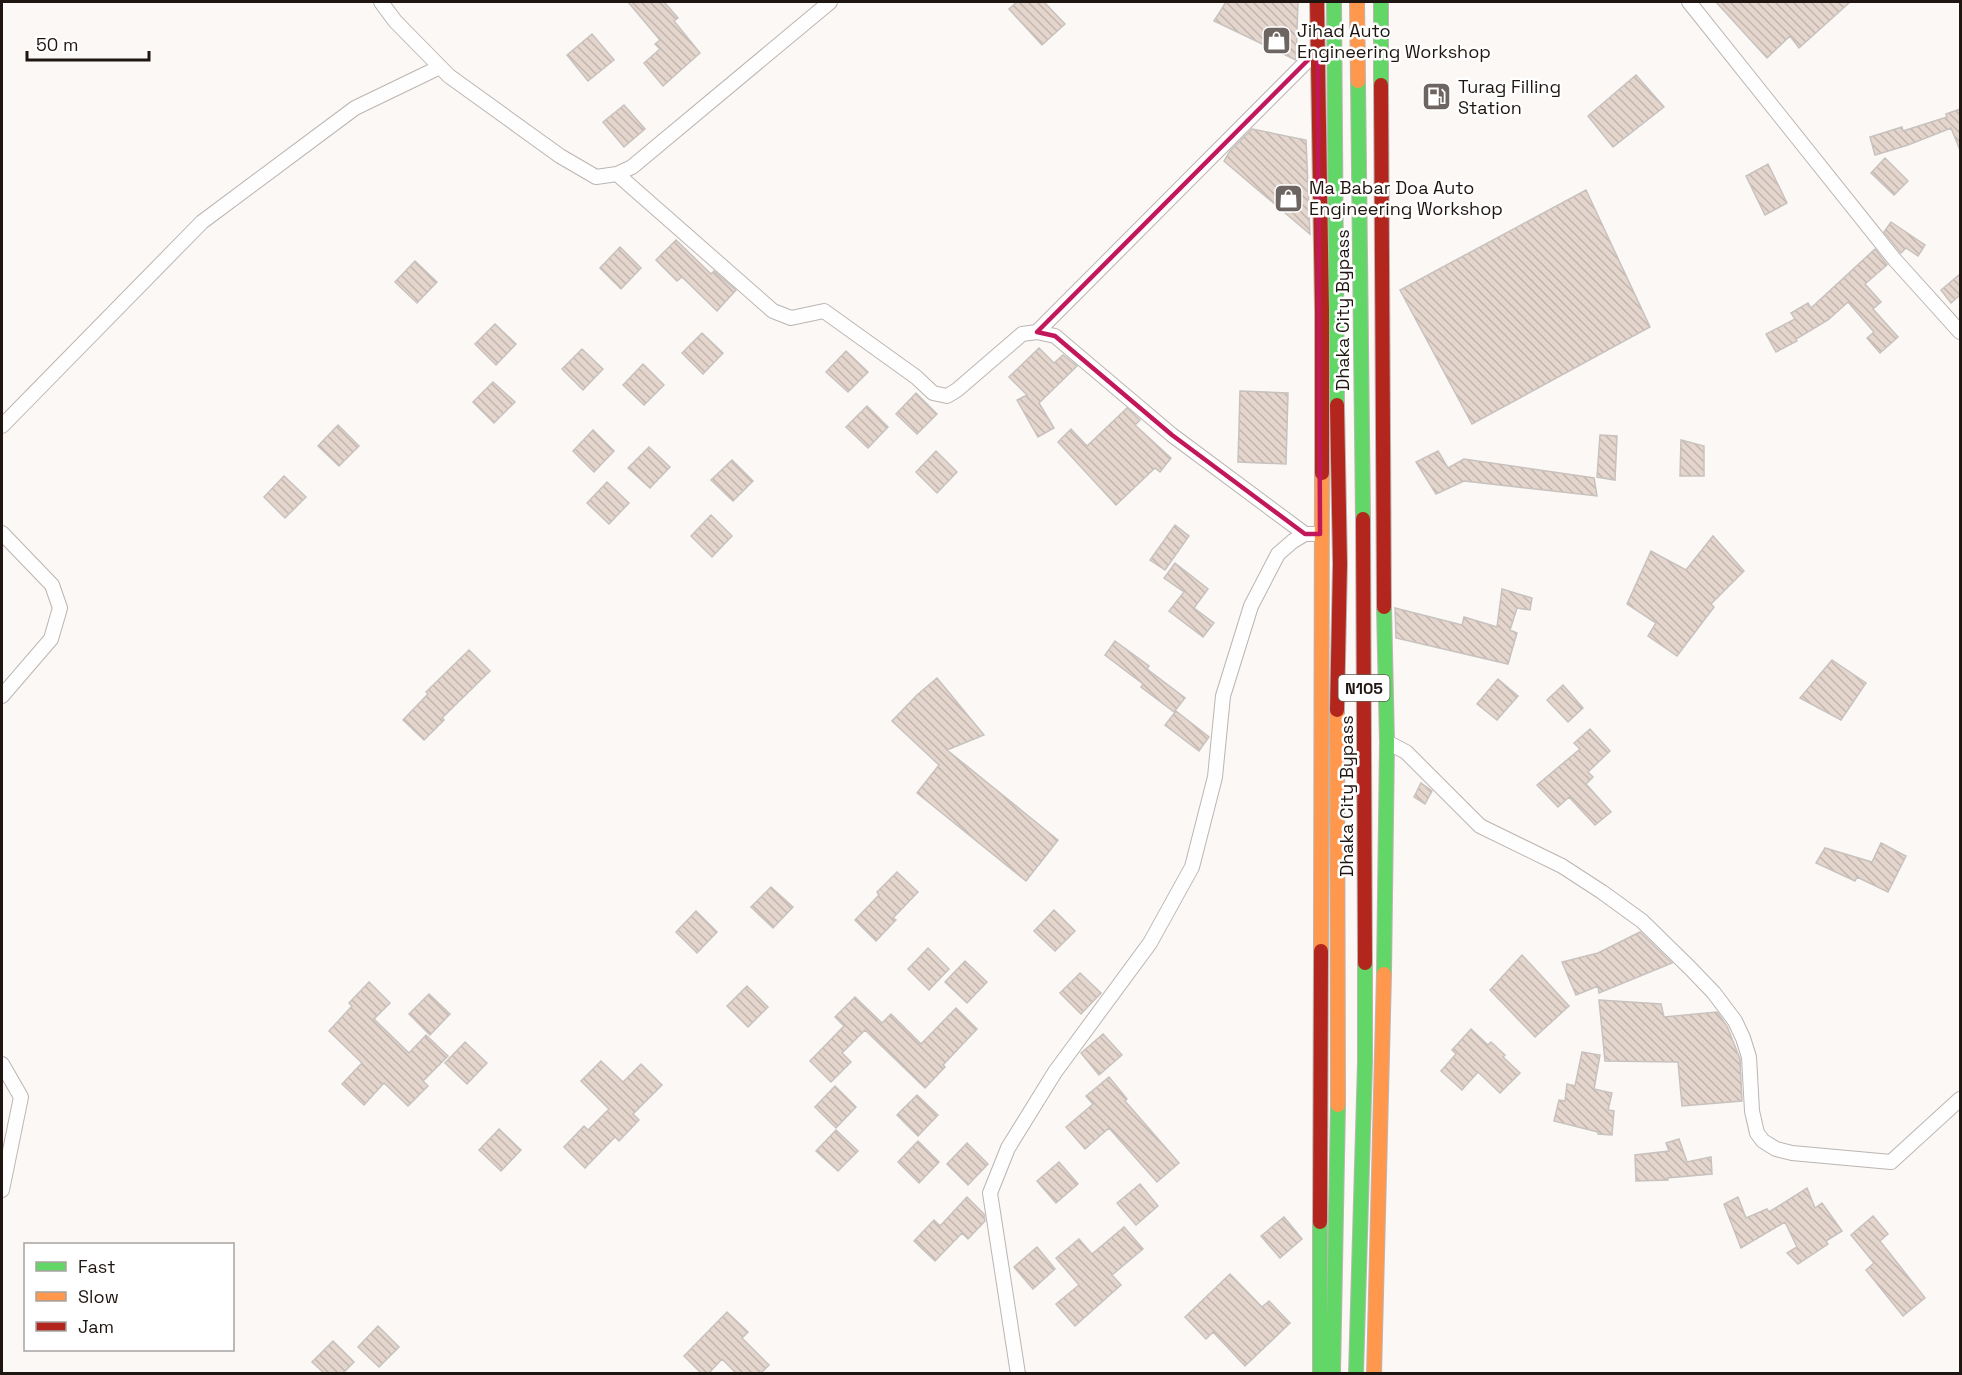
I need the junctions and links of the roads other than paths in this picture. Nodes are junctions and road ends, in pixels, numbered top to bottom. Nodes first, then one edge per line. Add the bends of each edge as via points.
1 (381, 2) edge
2 (830, 2) edge
3 (1317, 2) edge
4 (1334, 2) edge
5 (1357, 2) edge
6 (1381, 2) edge
7 (1689, 2) edge
8 (1318, 50) junction
9 (440, 67) junction
10 (617, 174) junction
11 (1037, 332) junction
12 (1960, 332) edge
13 (2, 426) edge
14 (2, 533) edge
15 (1305, 534) junction
16 (1320, 534) junction
17 (2, 696) edge
18 (1387, 742) junction
19 (2, 1064) edge
20 (1960, 1099) edge
21 (2, 1190) edge
22 (1017, 1374) edge
23 (1320, 1374) edge
24 (1333, 1374) edge
25 (1356, 1374) edge
26 (1374, 1374) edge

1 - 9 street
2 - 10 street via 632,167
3 - 8 main road
4 - 24 main road, Dhaka City Bypass / N105 via 1340,564 1336,747 1339,1037
5 - 25 main road, Dhaka City Bypass / N105 via 1365,1062
6 - 18 main road
7 - 12 street via 1895,260
8 - 11 street
8 - 16 main road
9 - 10 street via 560,156 596,177
9 - 13 street via 355,108 202,222
10 - 11 street via 773,311 791,318 824,311 933,393 947,396 1022,334
11 - 15 street via 1055,336 1172,435
14 - 17 street via 52,585 60,608 51,639
15 - 16 street
15 - 22 street via 1278,554 1251,606 1223,696 1215,777 1192,867 1150,943 1055,1072 1008,1148 990,1193
16 - 23 main road
18 - 20 street via 1406,752 1480,825 1562,866 1642,921 1714,993 1736,1021 1743,1038 1749,1057 1752,1111 1763,1141 1792,1153 1891,1162
18 - 26 main road
19 - 21 street via 21,1097

